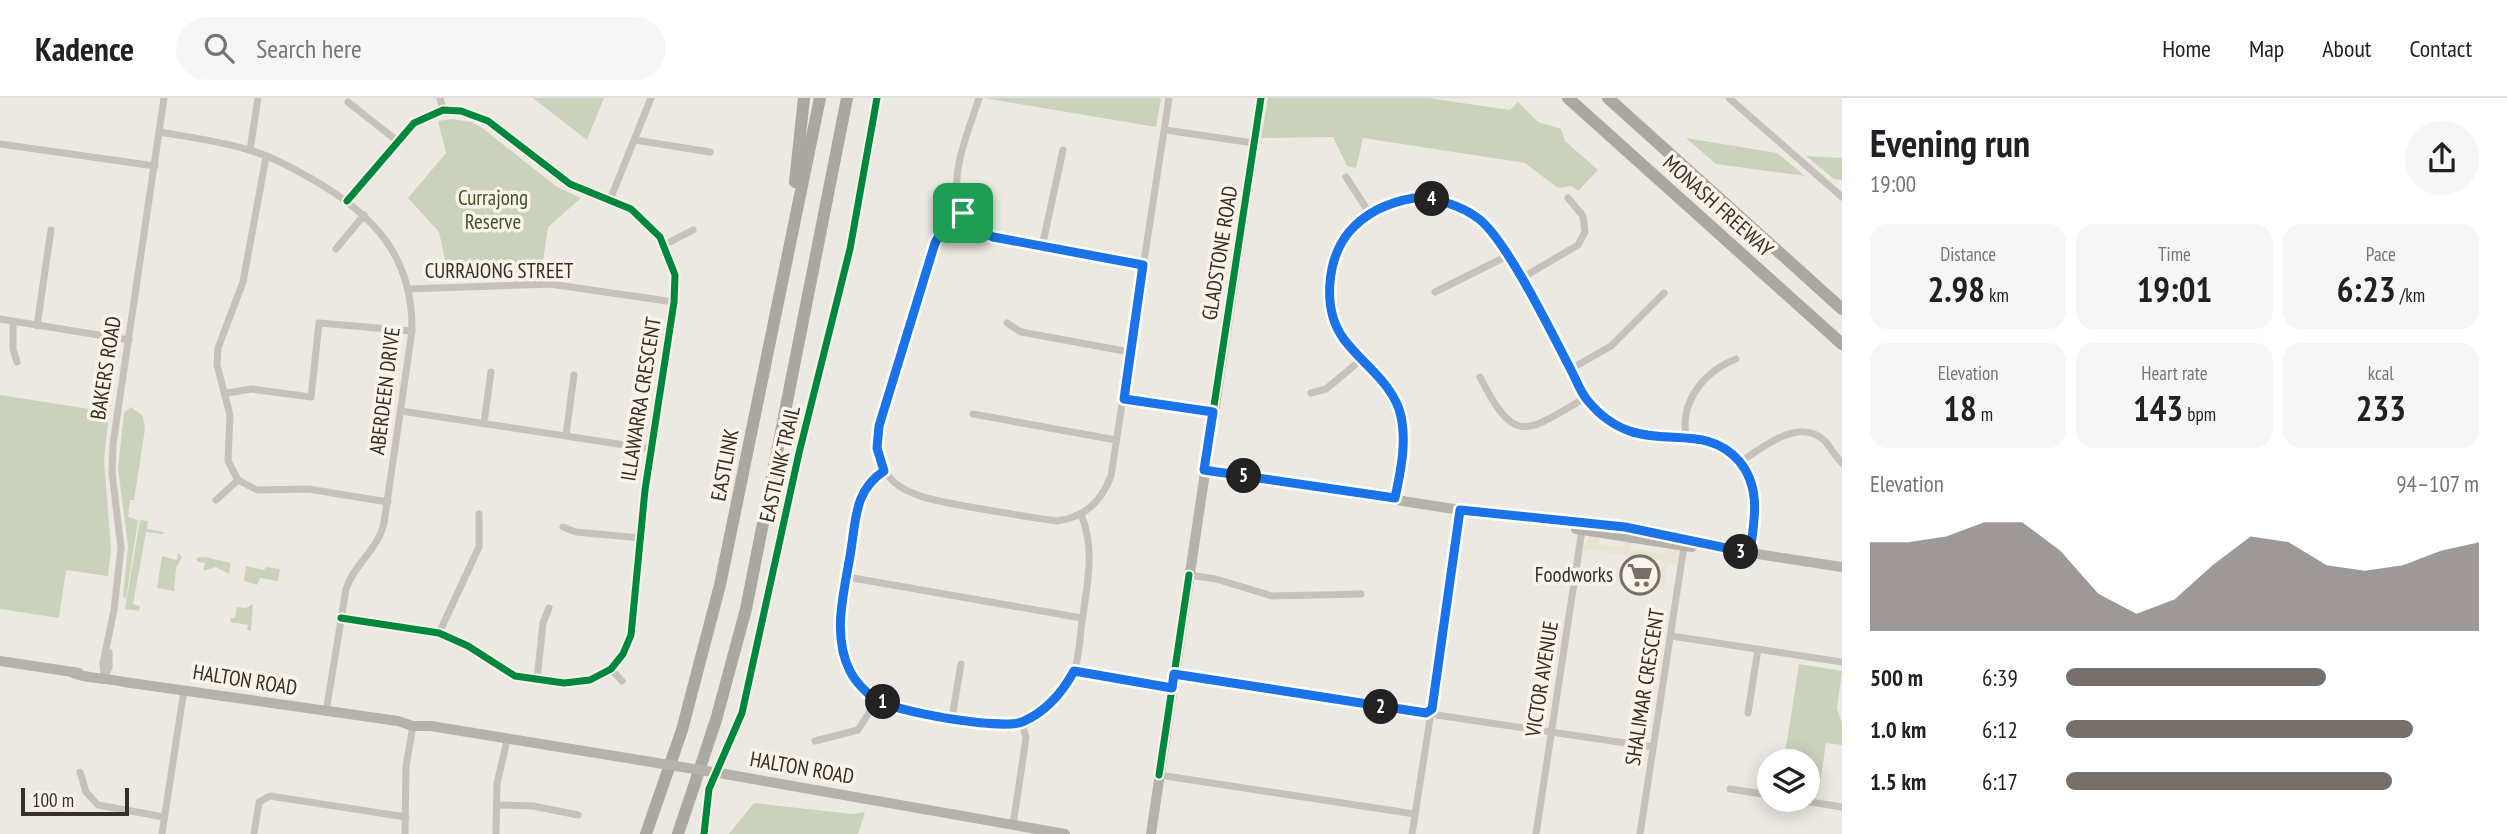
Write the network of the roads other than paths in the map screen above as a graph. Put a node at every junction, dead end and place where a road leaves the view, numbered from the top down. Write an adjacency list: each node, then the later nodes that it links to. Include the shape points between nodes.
1 (164, 98): 18 (street, BAKERS ROAD)
2 (258, 98): 23 (street)
3 (440, 98): 16 (street)
4 (651, 98): 19 (street)
5 (804, 98): 40 (highway)
6 (820, 98): 40 (highway, EASTLINK)
7 (847, 98): 29 (highway)
8 (856, 98): 29 (highway)
9 (979, 98): 34 (street, via 956,169)
10 (1169, 98): 17 (street)
11 (1261, 98): 21 (main road, GLADSTONE ROAD)
12 (1568, 98): 57 (highway, MONASH FREEWAY)
13 (1608, 98): 50 (highway, MONASH FREEWAY)
14 (1729, 98): 30 (street)
15 (348, 102): 20 (street)
16 (443, 110): 20 (street, via 414,123); 32 (street, ILLAWARRA CRESCENT, via 482,117 564,181)
17 (1164, 130): 21 (street); 44 (street)
18 (159, 132): 23 (street, ABERDEEN DRIVE); 27 (street, BAKERS ROAD)
19 (635, 139): 25 (street); 32 (street)
20 (396, 140): 33 (street)
21 (1254, 143): 71 (main road, GLADSTONE ROAD)
22 (0, 144): 27 (street)
23 (250, 150): 26 (street, ABERDEEN DRIVE)
24 (1063, 150): 41 (street)
25 (710, 152)
26 (266, 156): 33 (street, ABERDEEN DRIVE); 66 (street, via 243,282 218,348 218,370)
27 (155, 166): 56 (street, BAKERS ROAD)
28 (1346, 177): 35 (street)
29 (830, 193): 146 (highway, via 746,610)
30 (1842, 197)
31 (1568, 198): 45 (street, via 1583,216 1582,239)
32 (610, 200): 39 (street, ILLAWARRA CRESCENT, via 640,215)
33 (347, 201): 36 (street, ABERDEEN DRIVE)
34 (963, 213): 41 (street, via 976,228 993,237); 81 (street, via 935,243 876,441)
35 (1370, 214): 43 (street, via 1397,201 1430,198 1482,221); 59 (street, via 1349,232 1329,286 1342,336)
36 (363, 215): 42 (street); 46 (street, ABERDEEN DRIVE, via 392,247)
37 (51, 230): 54 (street)
38 (693, 230): 39 (street)
39 (664, 245): 49 (street, ILLAWARRA CRESCENT, via 675,275)
40 (789, 245): 145 (highway, EASTLINK, via 714,611 682,730)
41 (1042, 247): 44 (street)
42 (336, 249)
43 (1507, 256): 45 (street); 47 (street)
44 (1143, 265): 58 (street)
45 (1520, 279): 62 (street)
46 (408, 289): 49 (street, CURRAJONG STREET, via 550,284); 55 (street, ABERDEEN DRIVE)
47 (1435, 292)
48 (1664, 293): 62 (street, via 1611,346)
49 (674, 302): 77 (street, ILLAWARRA CRESCENT)
50 (1842, 309)
51 (0, 319): 52 (street)
52 (13, 322): 54 (street); 61 (street)
53 (1007, 323): 58 (street, via 1021,332)
54 (37, 326): 56 (street)
55 (412, 331): 66 (street, via 319,323 311,397 251,389); 70 (street, ABERDEEN DRIVE)
56 (129, 340): 112 (street, BAKERS ROAD, via 113,444 121,548)
57 (1842, 344)
58 (1130, 352): 69 (street)
59 (1362, 359): 67 (street, via 1326,389); 83 (street, via 1386,385 1401,417 1404,441)
60 (1736, 359): 75 (street, via 1721,367 1689,399 1684,412)
61 (17, 362)
62 (1571, 369): 68 (street)
63 (491, 372): 73 (street)
64 (574, 375): 74 (street)
65 (1480, 377): 68 (street, via 1497,411 1518,426 1540,424)
66 (227, 393): 82 (street, via 227,454)
67 (1311, 393)
68 (1585, 398): 75 (street, via 1602,416 1629,432 1656,439)
69 (1124, 399): 71 (street); 76 (street)
70 (401, 411): 73 (street); 85 (street, ABERDEEN DRIVE)
71 (1213, 412): 80 (main road, GLADSTONE ROAD)
72 (973, 414): 76 (street)
73 (484, 423): 74 (street)
74 (566, 435): 77 (street)
75 (1685, 437): 78 (street, via 1708,441)
76 (1116, 440): 88 (street, via 1106,490)
77 (651, 449): 93 (street, ILLAWARRA CRESCENT)
78 (1740, 462): 79 (street, via 1784,434 1799,431 1825,441); 96 (street, via 1755,494)
79 (1842, 463)
80 (1204, 470): 83 (main road); 98 (main road, GLADSTONE ROAD)
81 (884, 471): 88 (street, via 919,498 1057,521); 99 (street, via 872,479 859,500)
82 (238, 480): 84 (street); 85 (street, via 257,490 308,489)
83 (1395, 498): 86 (main road)
84 (216, 500)
85 (388, 502): 102 (street, ABERDEEN DRIVE, via 380,538 348,581)
86 (1460, 510): 89 (main road); 121 (street)
87 (479, 514): 104 (street, via 479,547)
88 (1081, 514): 103 (street, via 1092,552)
89 (1520, 517): 91 (main road); 92 (main road, via 1625,527)
90 (563, 527): 93 (street)
91 (1582, 530): 92 (main road); 125 (street, VICTOR AVENUE)
92 (1652, 537): 94 (main road); 95 (main road)
93 (641, 538): 110 (street, ILLAWARRA CRESCENT, via 631,635)
94 (1684, 546): 95 (main road); 105 (street, SHALIMAR CRESCENT)
95 (1722, 549): 96 (main road)
96 (1750, 553): 97 (main road)
97 (1842, 567)
98 (1189, 575): 100 (street, via 1272,596); 113 (main road, GLADSTONE ROAD)
99 (847, 576): 103 (street); 118 (street, via 839,627 842,649 850,672)
100 (1361, 594)
101 (549, 608): 114 (street, via 543,622)
102 (341, 618): 104 (street); 119 (street, ABERDEEN DRIVE)
103 (1082, 618): 111 (street)
104 (439, 634): 114 (street, via 468,646 509,674)
105 (1671, 636): 106 (street); 128 (street, SHALIMAR CRESCENT)
106 (1758, 649): 108 (street); 120 (street)
107 (0, 661): 112 (main road, HALTON ROAD, via 86,677)
108 (1842, 662)
109 (961, 664): 122 (street)
110 (611, 669): 114 (street, via 579,683); 115 (street)
111 (1074, 671): 116 (street); 123 (street, via 1045,709)
112 (105, 673): 117 (main road, HALTON ROAD)
113 (1174, 674): 116 (main road, GLADSTONE ROAD); 121 (street)
114 (537, 680)
115 (622, 681)
116 (1172, 688): 130 (main road, GLADSTONE ROAD)
117 (184, 690): 119 (main road, HALTON ROAD); 138 (street)
118 (877, 700): 122 (street); 127 (street, via 858,730)
119 (326, 712): 124 (main road, HALTON ROAD)
120 (1748, 713)
121 (1431, 714): 125 (street); 136 (street)
122 (952, 718): 123 (street, via 1000,726)
123 (1022, 722): 140 (street, via 1026,738)
124 (412, 729): 126 (main road, HALTON ROAD); 139 (street)
125 (1551, 732): 128 (street); 150 (street, VICTOR AVENUE)
126 (507, 740): 134 (street); 140 (main road, HALTON ROAD, bridge)
127 (816, 741)
128 (1653, 747): 151 (street, SHALIMAR CRESCENT)
129 (80, 772): 138 (street, via 86,792 98,805)
130 (1159, 775): 136 (street); 148 (main road, GLADSTONE ROAD)
131 (1730, 789): 132 (street)
132 (1757, 793)
133 (1820, 804): 135 (street)
134 (496, 805): 137 (street); 144 (street)
135 (1842, 807)
136 (1415, 814): 149 (street)
137 (578, 815)
138 (164, 817): 141 (street)
139 (405, 817): 142 (street, via 270,796 259,802); 143 (street)
140 (1013, 825): 147 (main road, HALTON ROAD)
141 (162, 834)
142 (254, 834)
143 (405, 834)
144 (496, 834)
145 (646, 834)
146 (678, 834)
147 (1065, 834)
148 (1151, 834)
149 (1412, 834)
150 (1536, 834)
151 (1640, 834)

